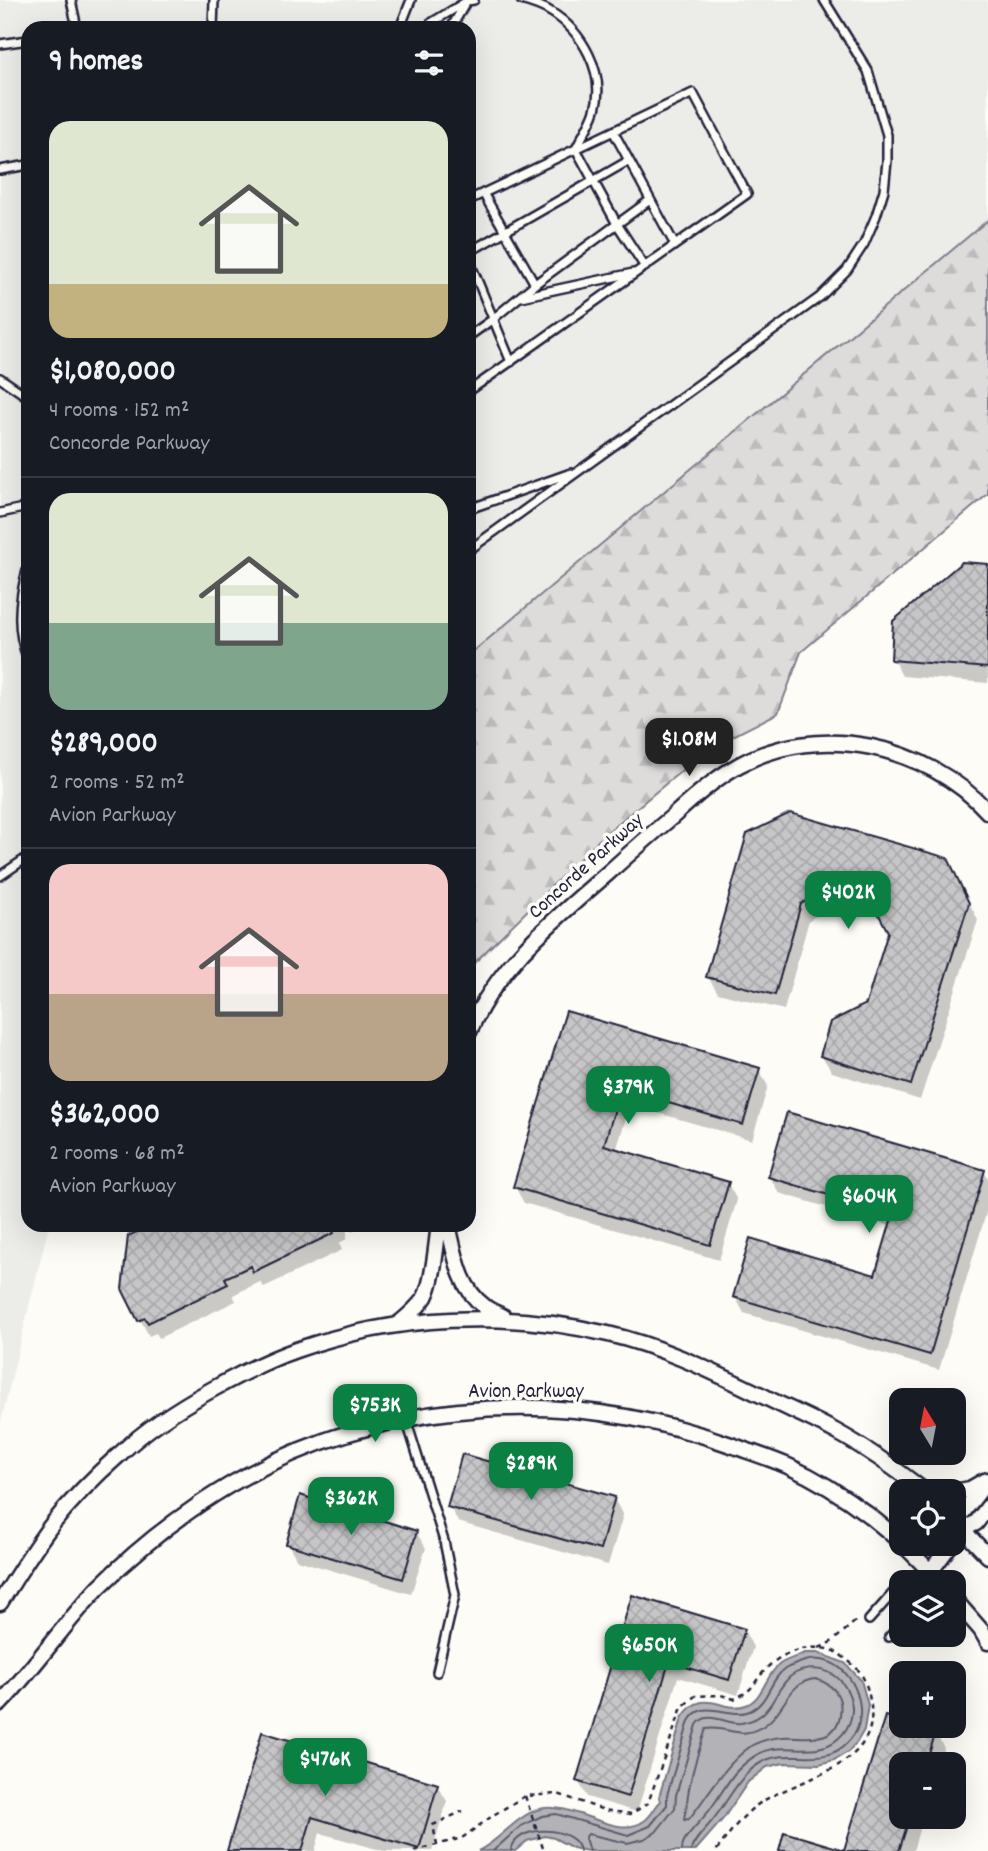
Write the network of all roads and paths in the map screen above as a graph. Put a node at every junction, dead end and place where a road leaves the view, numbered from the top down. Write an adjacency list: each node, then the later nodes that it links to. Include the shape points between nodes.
1 (71, 0): 8 (lane)
2 (214, 0): 9 (lane)
3 (411, 0): 10 (lane)
4 (467, 0): 5 (lane); 11 (lane); 12 (lane)
5 (474, 0)
6 (521, 0): 16 (lane, via 568,25 590,56 598,92 595,110)
7 (824, 0): 39 (lane, via 868,71 887,135 884,190 864,244 847,270 820,297)
8 (76, 21)
9 (213, 21)
10 (403, 21)
11 (434, 21)
12 (455, 21)
13 (21, 41): 14 (lane)
14 (0, 44)
15 (613, 131): 16 (lane); 17 (lane); 26 (lane, via 693,93 747,194)
16 (576, 149): 20 (lane); 21 (lane)
17 (628, 161): 20 (lane); 23 (lane)
18 (21, 166): 19 (lane)
19 (0, 170)
20 (592, 181): 24 (lane); 25 (lane)
21 (483, 193): 22 (lane); 25 (lane)
22 (476, 196)
23 (650, 200): 24 (lane); 26 (lane)
24 (617, 224): 28 (lane); 31 (lane)
25 (504, 232): 27 (lane); 31 (lane)
26 (675, 245): 28 (lane)
27 (476, 247)
28 (645, 267): 29 (lane)
29 (637, 272): 32 (lane); 35 (lane)
30 (476, 277): 33 (lane)
31 (535, 284): 32 (lane)
32 (519, 297): 33 (lane)
33 (493, 319): 34 (lane); 35 (lane)
34 (476, 331)
35 (510, 362): 37 (lane)
36 (0, 378): 38 (lane)
37 (476, 386)
38 (21, 390)
39 (581, 469): 40 (lane); 43 (lane)
40 (476, 506)
41 (21, 508): 42 (lane)
42 (0, 513)
43 (476, 545)
44 (21, 598): 45 (lane)
45 (21, 634)
46 (988, 812): 49 (street, Concorde Parkway, via 930,766 884,749 805,744 742,764 701,791 554,920 517,956)
47 (21, 862): 48 (lane)
48 (0, 876)
49 (476, 1018)
50 (438, 1232): 53 (street, via 425,1296)
51 (450, 1232): 52 (street, via 470,1293 484,1307)
52 (508, 1319): 53 (street); 55 (street, via 576,1326 654,1347 835,1431)
53 (397, 1325): 65 (street, via 294,1350 187,1403 149,1429 51,1525)
54 (406, 1419): 63 (street, Avion Parkway, via 460,1410 537,1407 666,1424 787,1465 815,1480 875,1519); 70 (lane, via 444,1541 455,1595); 71 (street, Avion Parkway, via 321,1443 260,1469 202,1502 99,1587)
55 (908, 1479)
56 (988, 1479): 57 (street); 59 (street)
57 (966, 1490)
58 (988, 1507): 60 (street)
59 (966, 1508)
60 (966, 1528)
61 (966, 1541): 62 (street)
62 (988, 1556)
63 (924, 1570)
64 (889, 1595): 67 (lane)
65 (0, 1603)
66 (966, 1613): 68 (street)
67 (865, 1618): 69 (path)
68 (988, 1642)
69 (819, 1648): 72 (path, via 781,1656 765,1669 751,1691 734,1699 695,1696 682,1707 648,1803 631,1814 558,1794); 77 (path, via 836,1652 858,1668 867,1687 871,1723 861,1746 819,1777 747,1812)
70 (437, 1672)
71 (0, 1704)
72 (525, 1796): 74 (path, via 462,1839); 76 (path)
73 (463, 1811): 74 (path, via 433,1825)
74 (437, 1845): 75 (path)
75 (414, 1851)
76 (544, 1851)
77 (716, 1851)

